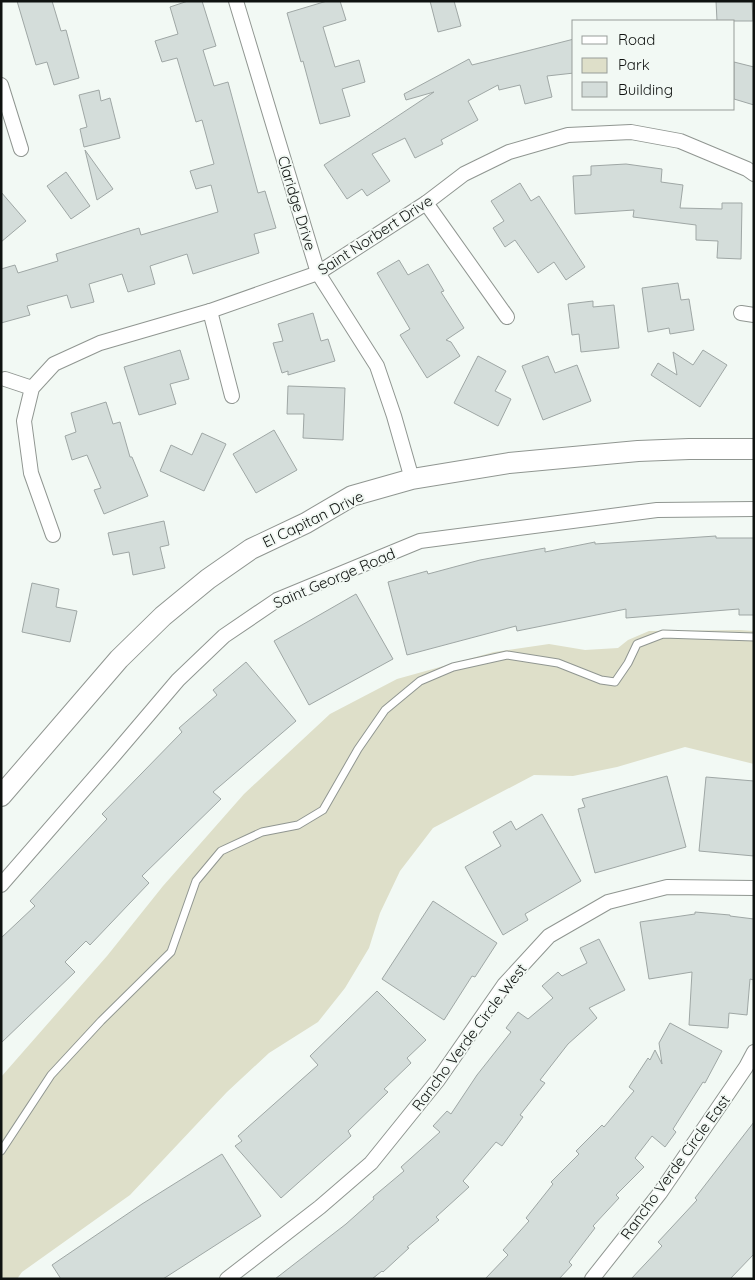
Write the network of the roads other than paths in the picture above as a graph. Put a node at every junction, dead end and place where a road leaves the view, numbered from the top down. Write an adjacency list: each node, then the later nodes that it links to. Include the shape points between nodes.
1 (236, 1): 6 (street, Claridge Drive)
2 (1, 85): 3 (street)
3 (21, 149)
4 (754, 174): 5 (street, Saint Norbert Drive, via 680,141 631,132 568,135 509,152 464,174)
5 (426, 204): 6 (street, Saint Norbert Drive); 8 (street)
6 (318, 273): 7 (street, Saint Norbert Drive); 13 (street, Claridge Drive, via 377,366)
7 (210, 311): 10 (street, Saint Norbert Drive, via 100,343 54,364); 11 (street)
8 (507, 317)
9 (5, 379): 10 (street)
10 (32, 388): 15 (street, Saint Norbert Drive, via 24,421 31,473)
11 (232, 396)
12 (754, 449): 13 (street, El Capitan Drive, via 689,448 576,455)
13 (412, 479): 17 (street, El Capitan Drive, via 352,496 306,523 251,549 208,579 163,616 119,659)
14 (754, 510): 18 (street, Saint George Road, via 657,510 420,541 277,600 224,636 178,680)
15 (54, 535)
16 (754, 637): 21 (lane, via 663,634 637,644 615,682 601,680 558,663 506,655 453,667 420,681 385,710 323,810 298,825 262,832 221,851 196,881 171,952 51,1075)
17 (1, 796)
18 (1, 884)
19 (754, 888): 22 (street, Rancho Verde Circle West, via 666,887 608,902 549,936 504,985 438,1080 370,1163 320,1207)
20 (754, 1052): 23 (street, Rancho Verde Circle East, via 660,1193)
21 (1, 1151)
22 (227, 1279)
23 (592, 1279)

